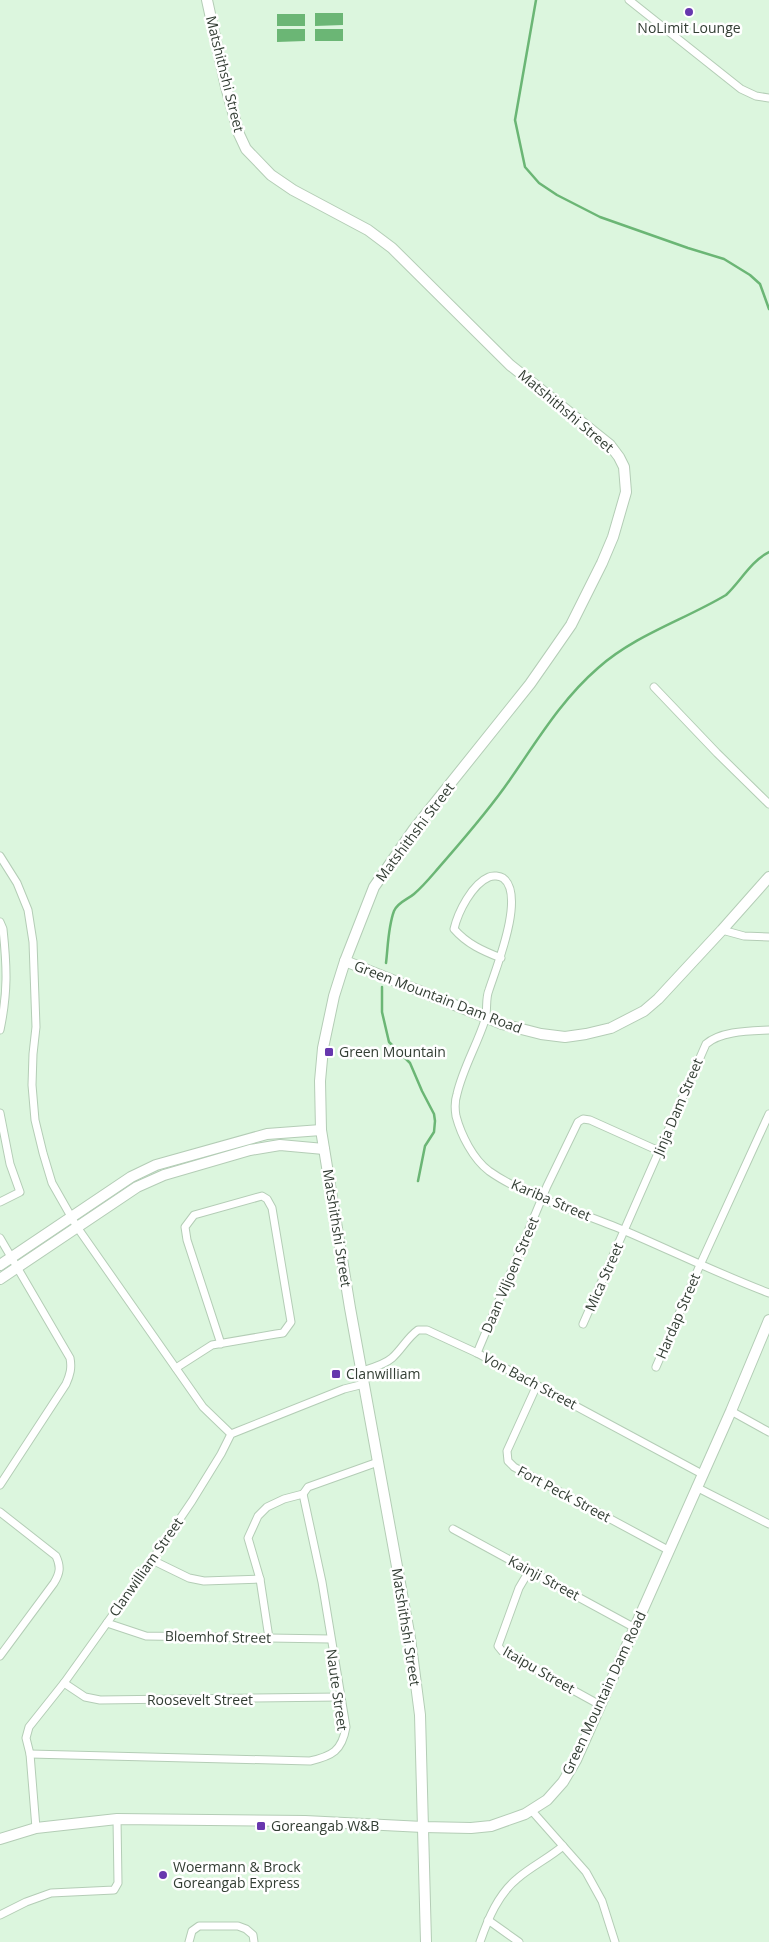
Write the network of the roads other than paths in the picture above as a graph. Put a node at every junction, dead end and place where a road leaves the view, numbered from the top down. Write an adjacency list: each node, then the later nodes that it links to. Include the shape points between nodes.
1 (207, 0): 12 (street, Matshithshi Street, via 226,87 246,149 271,175 292,190 368,230 392,248 510,365 610,445 624,468 626,492 613,537 571,624 530,684 382,874 361,916)
2 (628, 0): 3 (street, via 741,89)
3 (769, 98)
4 (654, 686): 5 (street)
5 (769, 804)
6 (0, 856): 23 (street, via 28,910 34,952 36,1027 32,1085 35,1120 52,1183)
7 (769, 877): 9 (street, Green Mountain Dam Road)
8 (0, 922): 14 (street, via 7,973)
9 (722, 930): 10 (street, via 744,936); 13 (street, Green Mountain Dam Road, via 644,1011 611,1028 565,1036 524,1031)
10 (769, 937)
11 (501, 958): 11 (street, Kariba Street, via 512,908 510,889 500,876 490,876 465,902 454,929 472,944); 13 (street, Kariba Street, via 488,992)
12 (345, 961): 13 (street, Green Mountain Dam Road); 18 (street, Matshithshi Street, via 323,1048)
13 (486, 1018): 21 (street, Kariba Street, via 456,1096 460,1129 488,1170)
14 (0, 1030)
15 (769, 1030): 20 (street, Jinja Dam Street, via 714,1037 706,1044)
16 (0, 1113): 22 (street, via 10,1164 20,1192)
17 (769, 1114): 29 (street)
18 (321, 1130): 19 (street, Matshithshi Street); 23 (street, via 267,1134 156,1165 131,1177)
19 (324, 1150): 24 (street, via 280,1146 250,1150 164,1176 137,1187); 39 (street, Matshithshi Street)
20 (659, 1151): 21 (street, Daan Viljoen Street, via 583,1119 573,1131); 25 (street, Jinja Dam Street)
21 (543, 1198): 25 (street, Kariba Street); 36 (street, Daan Viljoen Street)
22 (0, 1202)
23 (71, 1217): 24 (street); 27 (street)
24 (77, 1227): 30 (street); 38 (street)
25 (624, 1231): 29 (street, Kariba Street); 34 (street, Mica Street)
26 (0, 1238): 27 (street)
27 (11, 1258): 28 (street); 30 (street)
28 (0, 1265)
29 (700, 1265): 32 (street, Kariba Street); 37 (street, Hardap Street)
30 (17, 1268): 31 (street); 47 (street, via 70,1358 71,1366 66,1384)
31 (0, 1279)
32 (769, 1293)
33 (769, 1320): 42 (street, Green Mountain Dam Road)
34 (583, 1324)
35 (221, 1344): 35 (street, via 283,1333 291,1322 272,1208 262,1196 194,1216 185,1227); 38 (street, via 212,1345)
36 (477, 1353): 39 (street, Von Bach Street, via 427,1330 418,1330 393,1358); 41 (street, Von Bach Street)
37 (656, 1367)
38 (176, 1368): 44 (street, via 203,1407)
39 (362, 1372): 40 (street, Matshithshi Street)
40 (364, 1384): 44 (street); 45 (street, Matshithshi Street)
41 (537, 1385): 46 (street, Von Bach Street); 53 (street, Fort Peck Street, via 507,1450 508,1461)
42 (731, 1411): 43 (street); 46 (street, Green Mountain Dam Road)
43 (769, 1432)
44 (231, 1434): 54 (street, Clanwilliam Street)
45 (378, 1462): 49 (street, via 308,1487); 68 (street, Matshithshi Street, via 410,1638 420,1714)
46 (702, 1474): 48 (street, Green Mountain Dam Road)
47 (0, 1485)
48 (696, 1487): 51 (street); 53 (street, Green Mountain Dam Road)
49 (303, 1494): 56 (street, via 266,1507 252,1526 248,1538); 60 (street, Naute Street, via 322,1582)
50 (0, 1512): 61 (street, via 56,1556 60,1565 54,1583)
51 (769, 1524)
52 (453, 1529): 55 (street, Kainji Street)
53 (668, 1550): 58 (street, Green Mountain Dam Road)
54 (152, 1560): 56 (street, via 189,1578 204,1581); 57 (street, Clanwilliam Street)
55 (529, 1570): 58 (street, Kainji Street); 64 (street, Itaipu Street, via 498,1646)
56 (260, 1579): 59 (street)
57 (107, 1623): 59 (street, Bloemhof Street, via 146,1636); 62 (street, Clanwilliam Street)
58 (636, 1628): 64 (street, Green Mountain Dam Road)
59 (269, 1638): 60 (street, Bloemhof Street)
60 (330, 1639): 63 (street, Naute Street)
61 (0, 1656)
62 (64, 1683): 63 (street, Roosevelt Street, via 85,1697 100,1700); 65 (street, Clanwilliam Street, via 29,1726 26,1738)
63 (340, 1698): 65 (street, Naute Street, via 346,1727 344,1741 334,1753 310,1761)
64 (600, 1705): 66 (street, Green Mountain Dam Road, via 576,1760 562,1782)
65 (30, 1754): 69 (street, Clanwilliam Street)
66 (532, 1810): 68 (street, Green Mountain Dam Road, via 491,1826); 71 (street)
67 (117, 1819): 68 (street, Green Mountain Dam Road, via 306,1821); 69 (street, Green Mountain Dam Road); 72 (street, via 118,1883 114,1890 51,1893)
68 (423, 1827): 76 (street, Matshithshi Street)
69 (36, 1828): 70 (street, Green Mountain Dam Road)
70 (0, 1839)
71 (563, 1846): 73 (street, via 518,1878 500,1898); 79 (street, via 586,1872 602,1901)
72 (0, 1915)
73 (488, 1920): 77 (street); 78 (street)
74 (189, 1942): 75 (street, via 192,1931 199,1926 232,1926 246,1929)
75 (254, 1942)
76 (426, 1942)
77 (480, 1942)
78 (519, 1942)
79 (615, 1942)

